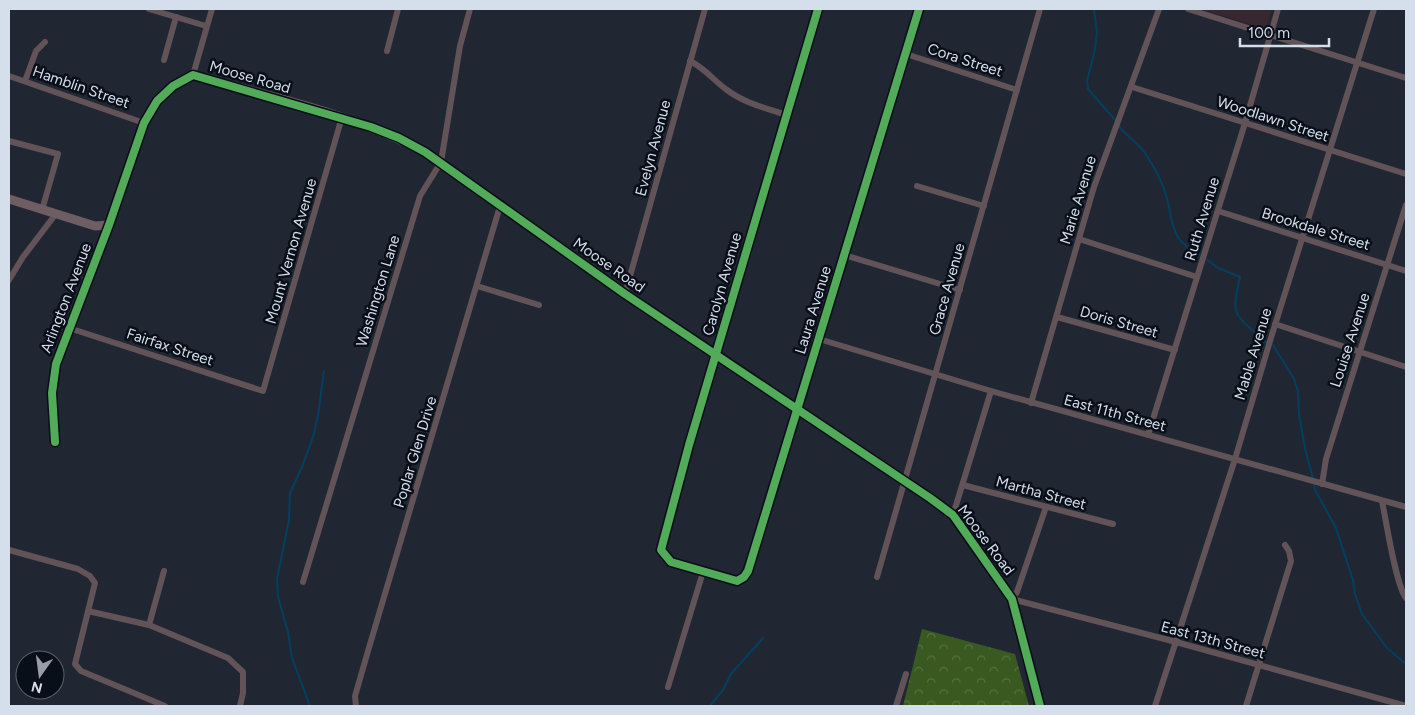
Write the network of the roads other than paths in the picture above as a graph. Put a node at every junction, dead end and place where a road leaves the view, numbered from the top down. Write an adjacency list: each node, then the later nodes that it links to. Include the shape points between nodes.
1 (149, 9): 13 (street)
2 (212, 9): 14 (street)
3 (398, 9): 17 (street)
4 (470, 9): 34 (street, Washington Lane, via 460,46)
5 (705, 9): 20 (street, Evelyn Avenue)
6 (818, 9): 28 (street, Carolyn Avenue)
7 (919, 9): 18 (street, Laura Avenue)
8 (1040, 9): 27 (street, Grace Avenue)
9 (1159, 9): 26 (street, Marie Avenue)
10 (1188, 9): 15 (street)
11 (1278, 9): 15 (street, Ruth Avenue)
12 (1374, 9): 21 (street, Mable Avenue)
13 (176, 17): 14 (street); 19 (street)
14 (206, 26): 22 (street)
15 (1271, 35): 21 (street); 31 (street, Ruth Avenue)
16 (45, 42): 25 (street, via 36,51)
17 (387, 51)
18 (906, 54): 27 (street, Cora Street); 47 (street, Laura Avenue)
19 (164, 60)
20 (690, 61): 28 (street, via 703,68 728,91); 54 (street, Evelyn Avenue)
21 (1357, 62): 24 (street); 33 (street, Mable Avenue)
22 (193, 75): 29 (street, Moose Road); 30 (street, Moose Road, via 173,86 157,101)
23 (9, 76): 25 (street, Hamblin Street)
24 (1406, 78)
25 (25, 81): 30 (street, Hamblin Street)
26 (1132, 87): 31 (street, Woodlawn Street); 45 (street, Marie Avenue, via 1094,188)
27 (1017, 90): 40 (street, Grace Avenue)
28 (786, 115): 62 (street, Carolyn Avenue)
29 (342, 117): 34 (street, Moose Road, via 399,138); 65 (street, Mount Vernon Avenue)
30 (144, 123): 44 (street, Moose Road)
31 (1245, 123): 33 (street, Woodlawn Street); 42 (street, Ruth Avenue)
32 (9, 141): 41 (street, via 58,154)
33 (1330, 150): 35 (street, Woodlawn Street); 46 (street, Mable Avenue)
34 (440, 162): 39 (street, Moose Road); 85 (street, Washington Lane, via 420,196)
35 (1406, 174)
36 (917, 186): 40 (street)
37 (9, 200): 41 (street)
38 (1406, 205): 48 (street, Louise Avenue)
39 (500, 206): 52 (street, Poplar Glen Drive); 54 (street, Moose Road)
40 (984, 206): 53 (street, Grace Avenue)
41 (42, 210): 43 (street)
42 (1218, 211): 46 (street, Brookdale Street); 50 (street, Ruth Avenue)
43 (55, 214): 44 (street, via 95,226); 51 (street)
44 (109, 225): 58 (street, Arlington Avenue)
45 (1079, 239): 50 (street); 56 (street, Marie Avenue)
46 (1302, 239): 48 (street, Brookdale Street); 57 (street, Mable Avenue)
47 (844, 255): 53 (street); 59 (street, Laura Avenue)
48 (1388, 265): 49 (street, Brookdale Street); 61 (street, Louise Avenue)
49 (1406, 271)
50 (1197, 277): 60 (street, Ruth Avenue)
51 (9, 280)
52 (477, 286): 55 (street); 96 (street, Poplar Glen Drive, via 355,696)
53 (960, 290): 64 (street, Grace Avenue)
54 (626, 294): 62 (street, Moose Road)
55 (539, 305)
56 (1057, 317): 60 (street, Doris Street); 67 (street, Marie Avenue)
57 (1275, 324): 61 (street); 71 (street, Mable Avenue)
58 (69, 328): 65 (street, Fairfax Street); 70 (street, Arlington Avenue, via 56,364 52,393)
59 (819, 339): 64 (street, East 11th Street); 68 (street, Laura Avenue)
60 (1175, 350): 69 (street, Ruth Avenue)
61 (1359, 352): 63 (street); 73 (street, Louise Avenue)
62 (716, 355): 68 (street, Moose Road); 83 (street, Carolyn Avenue, via 661,550 671,562)
63 (1406, 367)
64 (935, 374): 66 (street, East 11th Street); 72 (street, Grace Avenue)
65 (263, 391)
66 (991, 391): 67 (street, East 11th Street); 74 (street)
67 (1031, 403): 69 (street, East 11th Street)
68 (796, 410): 72 (street, Moose Road); 83 (street, Laura Avenue, via 748,571 737,581)
69 (1148, 436): 71 (street, East 11th Street)
70 (55, 442)
71 (1235, 459): 73 (street, East 11th Street); 90 (street, Mable Avenue)
72 (904, 481): 78 (street, Moose Road); 84 (street, Grace Avenue)
73 (1320, 483): 75 (street, East 11th Street)
74 (963, 485): 76 (street, Martha Street); 78 (street)
75 (1382, 500): 77 (street, East 11th Street); 86 (street, via 1397,572)
76 (1046, 507): 79 (street, Martha Street); 87 (street)
77 (1406, 507)
78 (953, 515): 87 (street, Moose Road)
79 (1113, 524)
80 (1285, 545): 91 (street, via 1290,551 1291,561)
81 (9, 552): 88 (street, via 78,569 90,576 95,583)
82 (164, 571): 89 (street)
83 (703, 572): 93 (street)
84 (877, 577)
85 (303, 582)
86 (1406, 598)
87 (1012, 600): 90 (street, East 13th Street); 98 (street, Moose Road)
88 (88, 611): 89 (street); 94 (street, via 75,664 81,671)
89 (149, 625): 95 (street, via 228,658 242,670 244,682)
90 (1176, 642): 91 (street, East 13th Street); 99 (street, Mable Avenue)
91 (1259, 666): 100 (street); 101 (street, East 13th Street)
92 (906, 674): 97 (street)
93 (668, 687)
94 (165, 706)
95 (240, 706)
96 (356, 706)
97 (896, 706)
98 (1040, 706)
99 (1155, 706)
100 (1246, 706)
101 (1406, 706)

